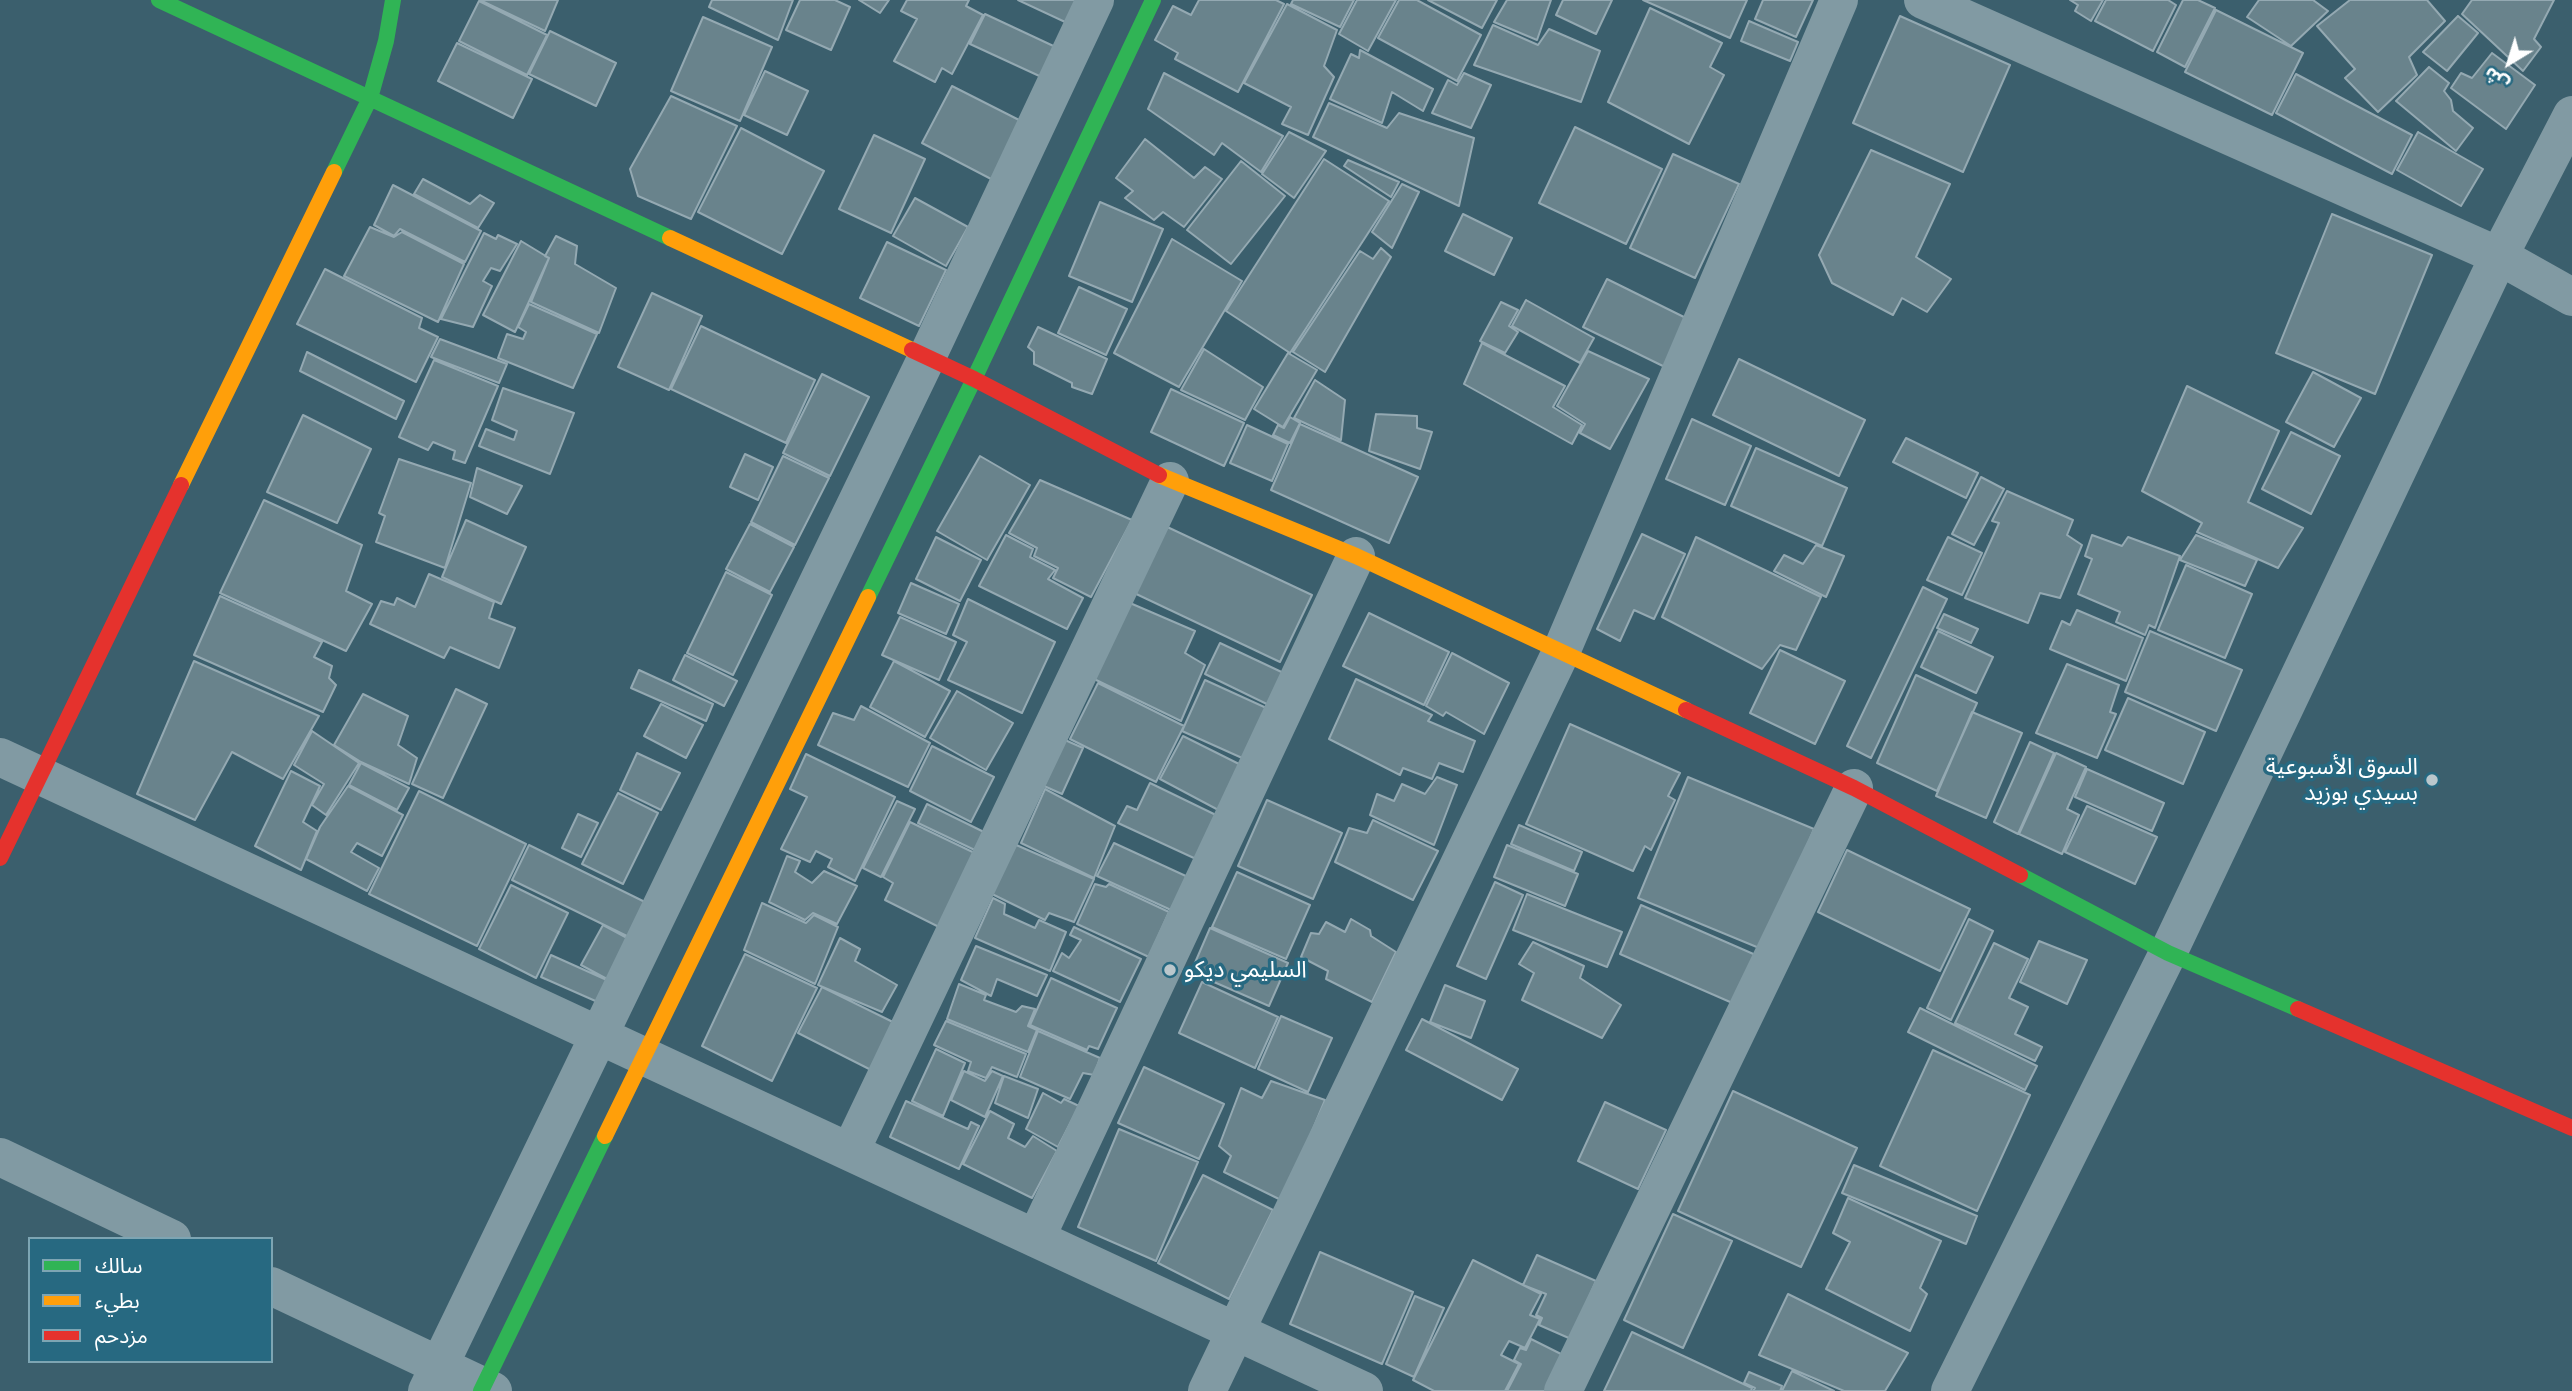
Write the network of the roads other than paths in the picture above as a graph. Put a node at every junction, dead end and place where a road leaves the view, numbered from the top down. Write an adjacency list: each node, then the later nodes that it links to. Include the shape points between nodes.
1 (159, 0): 7 (street)
2 (393, 0): 7 (street)
3 (1095, 0): 11 (street)
4 (1153, 0): 12 (street)
5 (1839, 0): 15 (street)
6 (1923, 0): 9 (street)
7 (370, 98): 11 (street); 17 (street)
8 (2572, 115): 9 (street)
9 (2499, 256): 10 (street); 20 (street)
10 (2572, 297)
11 (927, 357): 12 (street); 21 (street)
12 (974, 379): 13 (street); 22 (street)
13 (1170, 481): 14 (street); 24 (street)
14 (1356, 556): 15 (street); 27 (street)
15 (1561, 652): 18 (street); 29 (street)
16 (0, 757): 17 (street)
17 (39, 775): 19 (street); 21 (street)
18 (1854, 788): 20 (street); 34 (street)
19 (0, 858)
20 (2168, 953): 23 (street); 35 (street)
21 (600, 1036): 22 (street); 30 (street)
22 (645, 1057): 24 (street); 31 (street)
23 (2572, 1129)
24 (849, 1152): 27 (street)
25 (0, 1157): 26 (street)
26 (168, 1237)
27 (1036, 1238): 29 (street)
28 (273, 1287): 30 (street)
29 (1235, 1331): 32 (street); 33 (street)
30 (433, 1378): 31 (street)
31 (486, 1390)
32 (1207, 1391)
33 (1364, 1391)
34 (1563, 1391)
35 (1950, 1391)

